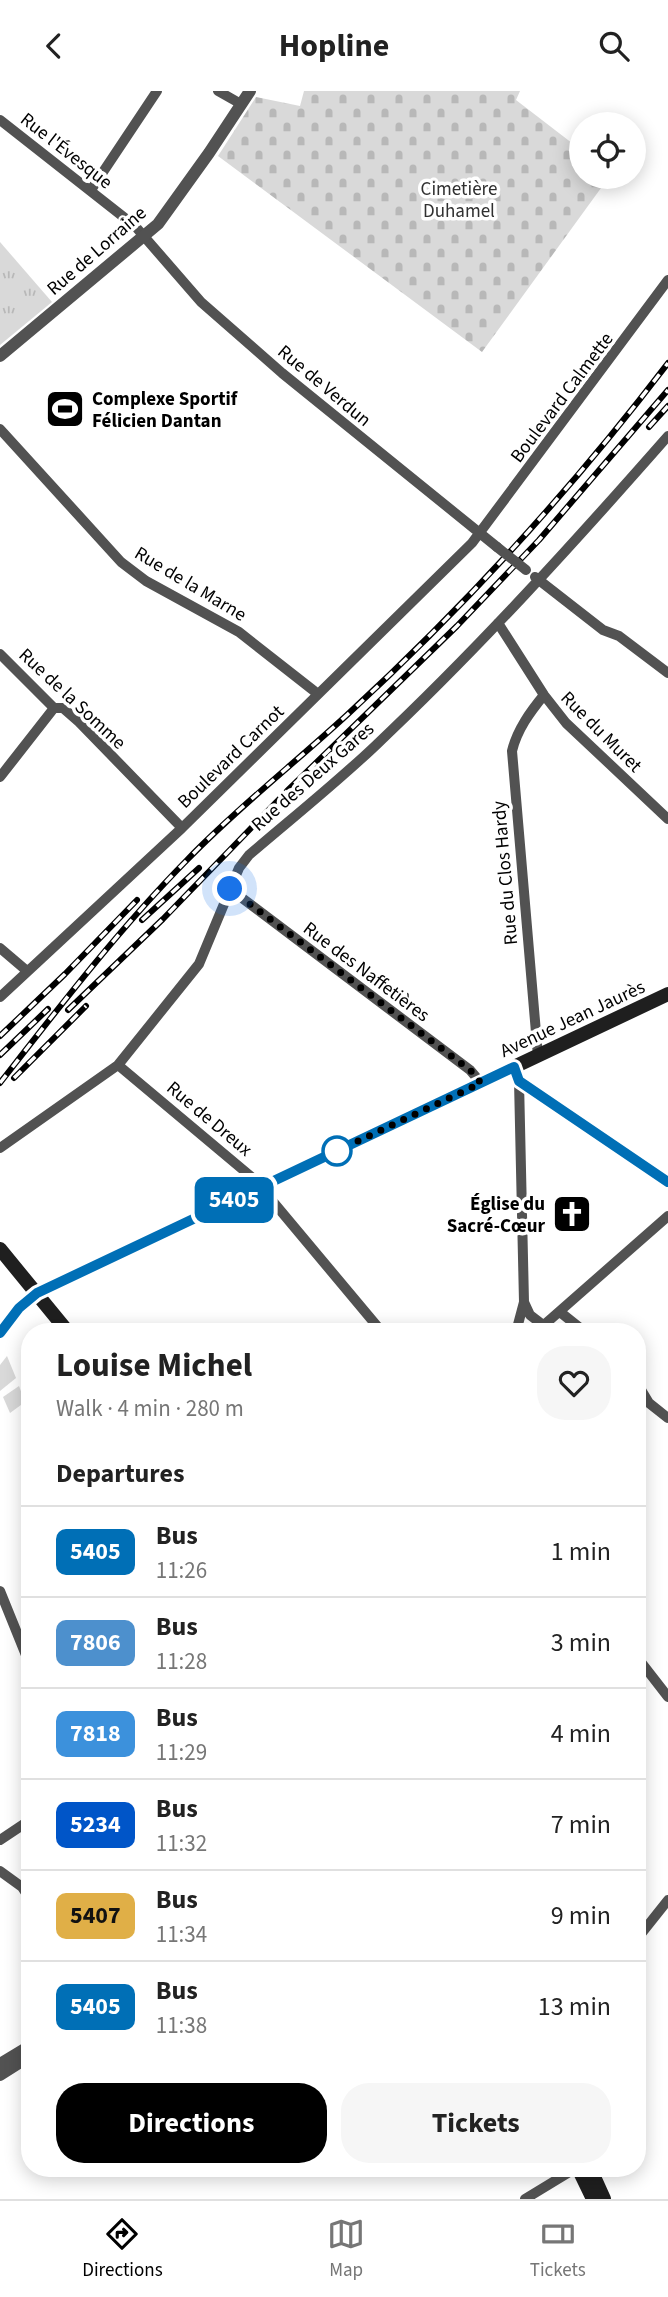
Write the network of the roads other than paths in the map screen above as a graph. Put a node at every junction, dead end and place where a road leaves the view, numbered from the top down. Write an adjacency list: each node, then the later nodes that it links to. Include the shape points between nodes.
1 (157, 91): 6 (street)
2 (218, 91): 4 (street)
3 (250, 91): 4 (street, Rue de Lorraine)
4 (241, 104): 7 (street, Rue de Lorraine, via 158,224)
5 (0, 120): 6 (street, Rue l'Évesque)
6 (91, 190): 7 (street, Rue l'Évesque)
7 (143, 236): 9 (street, Rue de Lorraine); 12 (street, Rue de Verdun, via 201,302)
8 (668, 280): 12 (street, Boulevard Calmette)
9 (0, 356)
10 (0, 429): 17 (street, Rue de la Marne, via 121,562 146,581 239,632)
11 (668, 436): 13 (street, Rue des Deux Gares)
12 (480, 533): 13 (street, Rue de Verdun, bridge); 17 (street, Boulevard Carnot)
13 (538, 579): 14 (street, Rue des Deux Gares); 16 (street, Rue de Verdun)
14 (498, 623): 18 (street, Rue du Muret); 23 (street, Rue des Deux Gares, via 373,747 249,855)
15 (0, 654): 19 (street, Rue de la Somme)
16 (668, 673)
17 (318, 694): 22 (street, Boulevard Carnot)
18 (544, 695): 21 (street, Rue du Muret, via 566,723); 28 (street, Rue du Clos Hardy, via 531,710 512,751)
19 (54, 708): 20 (street); 22 (street, Rue de la Somme, via 71,714)
20 (0, 777)
21 (668, 820)
22 (182, 828): 25 (street, Boulevard Carnot)
23 (230, 889): 29 (street, Rue des Deux Gares, via 199,964); 31 (street, Rue des Naffetières, via 470,1070)
24 (0, 949): 25 (street)
25 (27, 971): 27 (street, Boulevard Carnot)
26 (668, 994): 28 (main road, Avenue Jean Jaurès)
27 (0, 997)
28 (538, 1056): 30 (main road, Avenue Jean Jaurès)
29 (118, 1065): 32 (street, Rue des Deux Gares); 34 (street, Rue de Dreux)
30 (517, 1074): 31 (main road, Avenue Jean Jaurès); 33 (street); 38 (street)
31 (481, 1083): 34 (main road, Avenue Jean Jaurès)
32 (0, 1147)
33 (668, 1182)
34 (262, 1187): 37 (main road, Avenue Jean Jaurès); 41 (street, Rue de Dreux)
35 (668, 1216): 39 (street)
36 (0, 1249): 37 (main road)
37 (37, 1293): 40 (main road); 46 (street)
38 (524, 1302): 42 (street); 43 (street)
39 (559, 1312): 44 (street); 45 (street)
40 (61, 1323)
41 (375, 1323)
42 (518, 1323)
43 (536, 1323)
44 (546, 1323)
45 (573, 1323)
46 (0, 1333)
47 (646, 1398): 48 (street)
48 (668, 1418)
49 (0, 1591): 50 (street)
50 (21, 1643)
51 (646, 1669): 52 (street)
52 (668, 1697)
53 (21, 1826): 54 (street)
54 (0, 1840)
55 (0, 1871): 56 (street)
56 (21, 1886)
57 (668, 1900): 58 (street)
58 (646, 1928)
59 (21, 2051): 61 (street)
60 (21, 2061): 62 (street)
61 (0, 2064)
62 (0, 2074)
63 (562, 2177): 66 (street)
64 (582, 2177): 67 (main road)
65 (594, 2177): 68 (main road)
66 (525, 2199)
67 (593, 2199)
68 (604, 2199)

